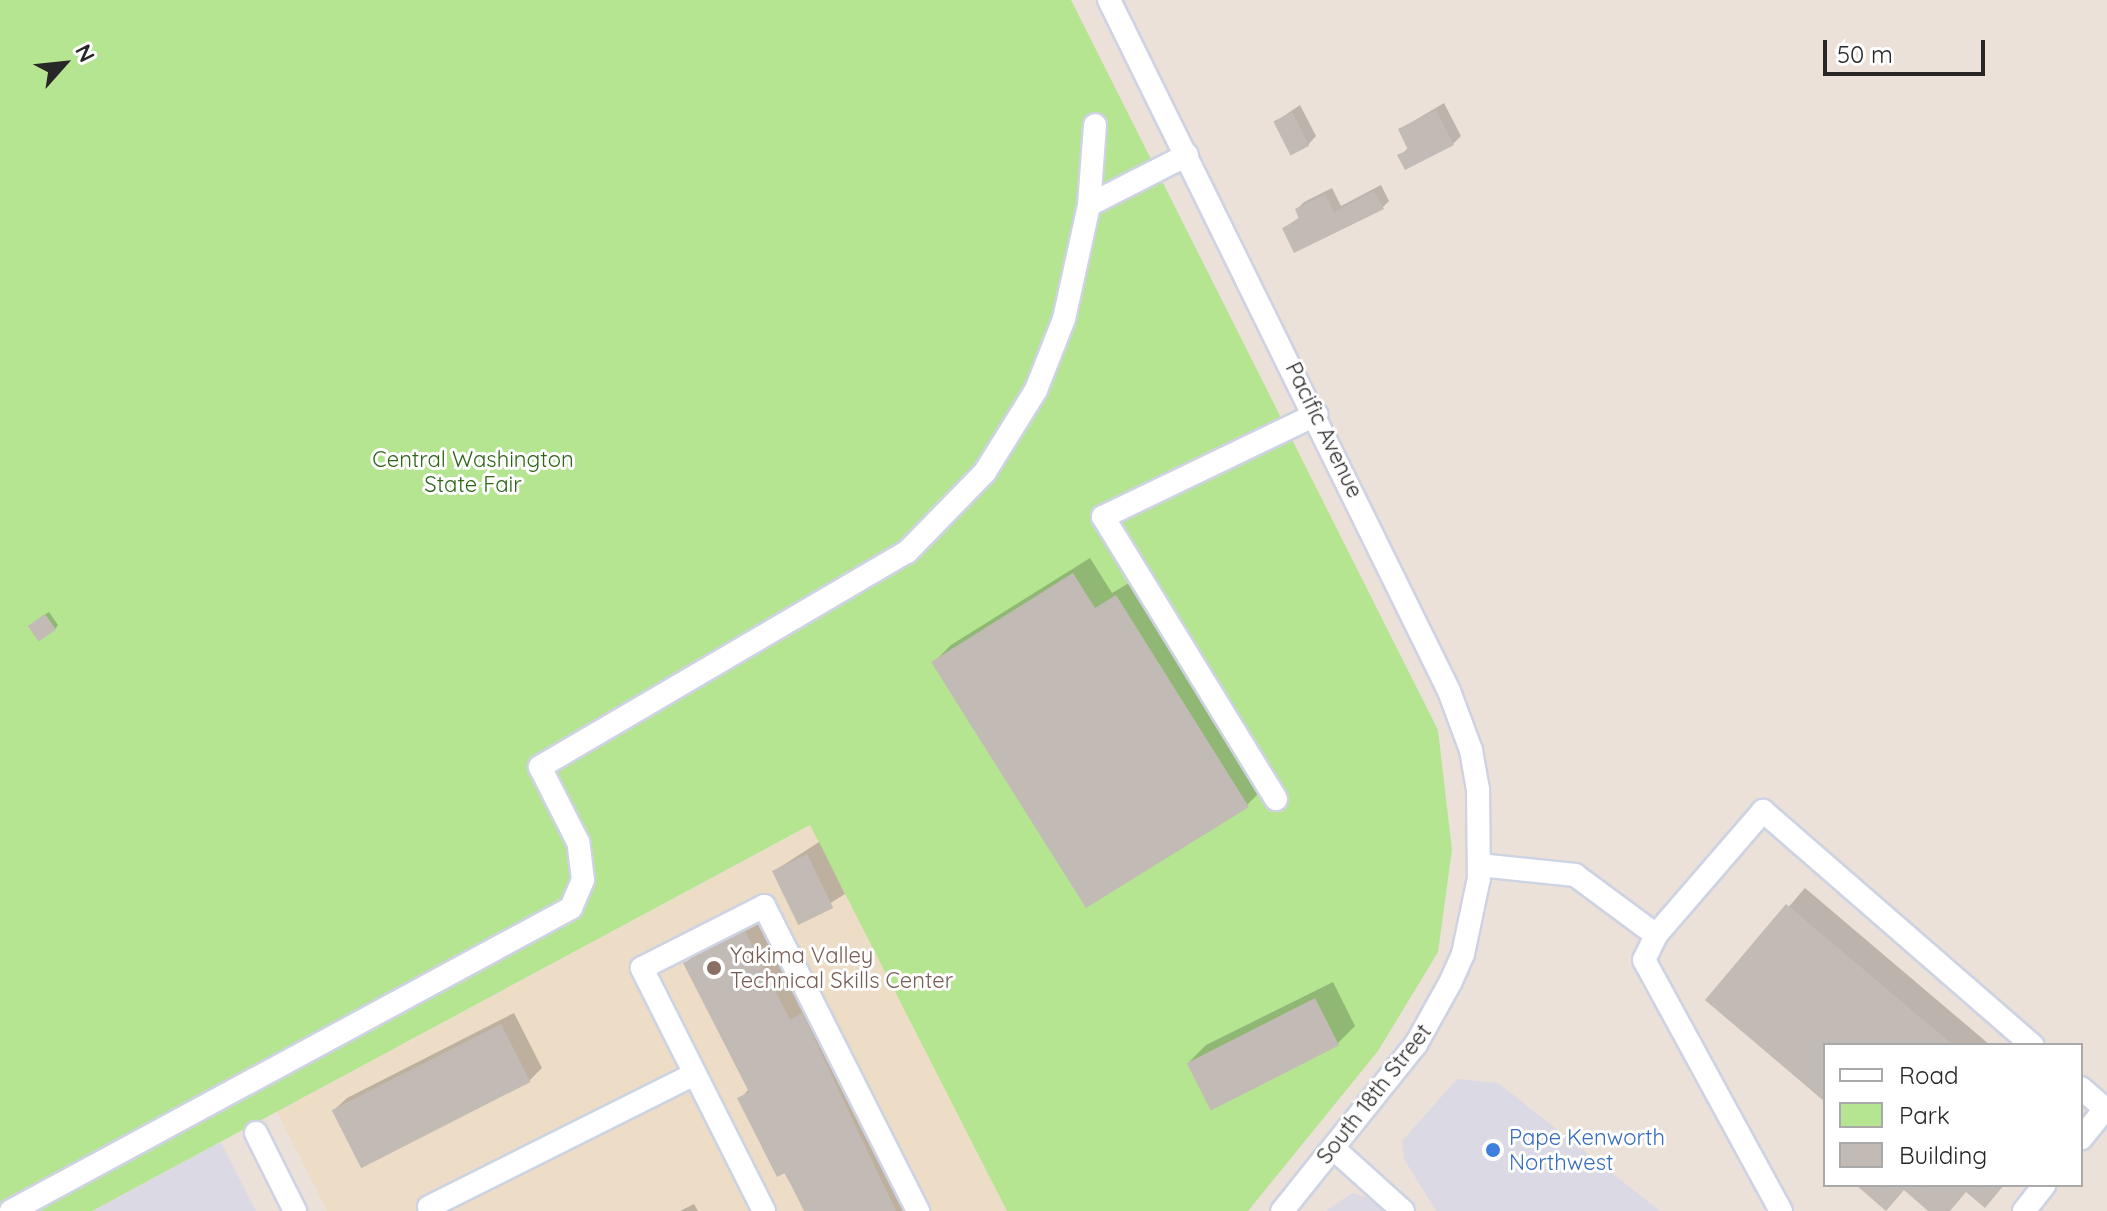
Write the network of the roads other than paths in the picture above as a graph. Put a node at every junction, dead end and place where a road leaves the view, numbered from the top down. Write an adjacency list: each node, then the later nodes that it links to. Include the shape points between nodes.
1 (1109, 0): 3 (street, Pacific Avenue)
2 (1095, 125): 4 (street)
3 (1187, 155): 4 (street); 5 (street, Pacific Avenue)
4 (1089, 205): 17 (street, via 1064,319 1036,390 985,472 907,552 540,767 578,842 583,880 571,908)
5 (1317, 414): 6 (street, via 1103,517); 7 (street, Pacific Avenue, via 1462,724 1478,789)
6 (1276, 799)
7 (1479, 872): 8 (street, via 1575,875); 14 (street, South 18th Street, via 1463,954 1435,1015)
8 (1656, 935): 9 (street, via 1763,811); 23 (street, via 1644,960)
9 (2030, 1043)
10 (695, 1074): 16 (street); 19 (street); 20 (street, via 642,968 764,906)
11 (2083, 1090): 13 (street, via 2105,1109)
12 (256, 1133): 18 (street)
13 (2083, 1136)
14 (1333, 1148): 21 (street, South 18th Street); 22 (street)
15 (2042, 1187): 24 (street)
16 (427, 1210)
17 (11, 1211)
18 (295, 1211)
19 (764, 1211)
20 (918, 1211)
21 (1282, 1211)
22 (1403, 1211)
23 (1781, 1211)
24 (2024, 1211)

